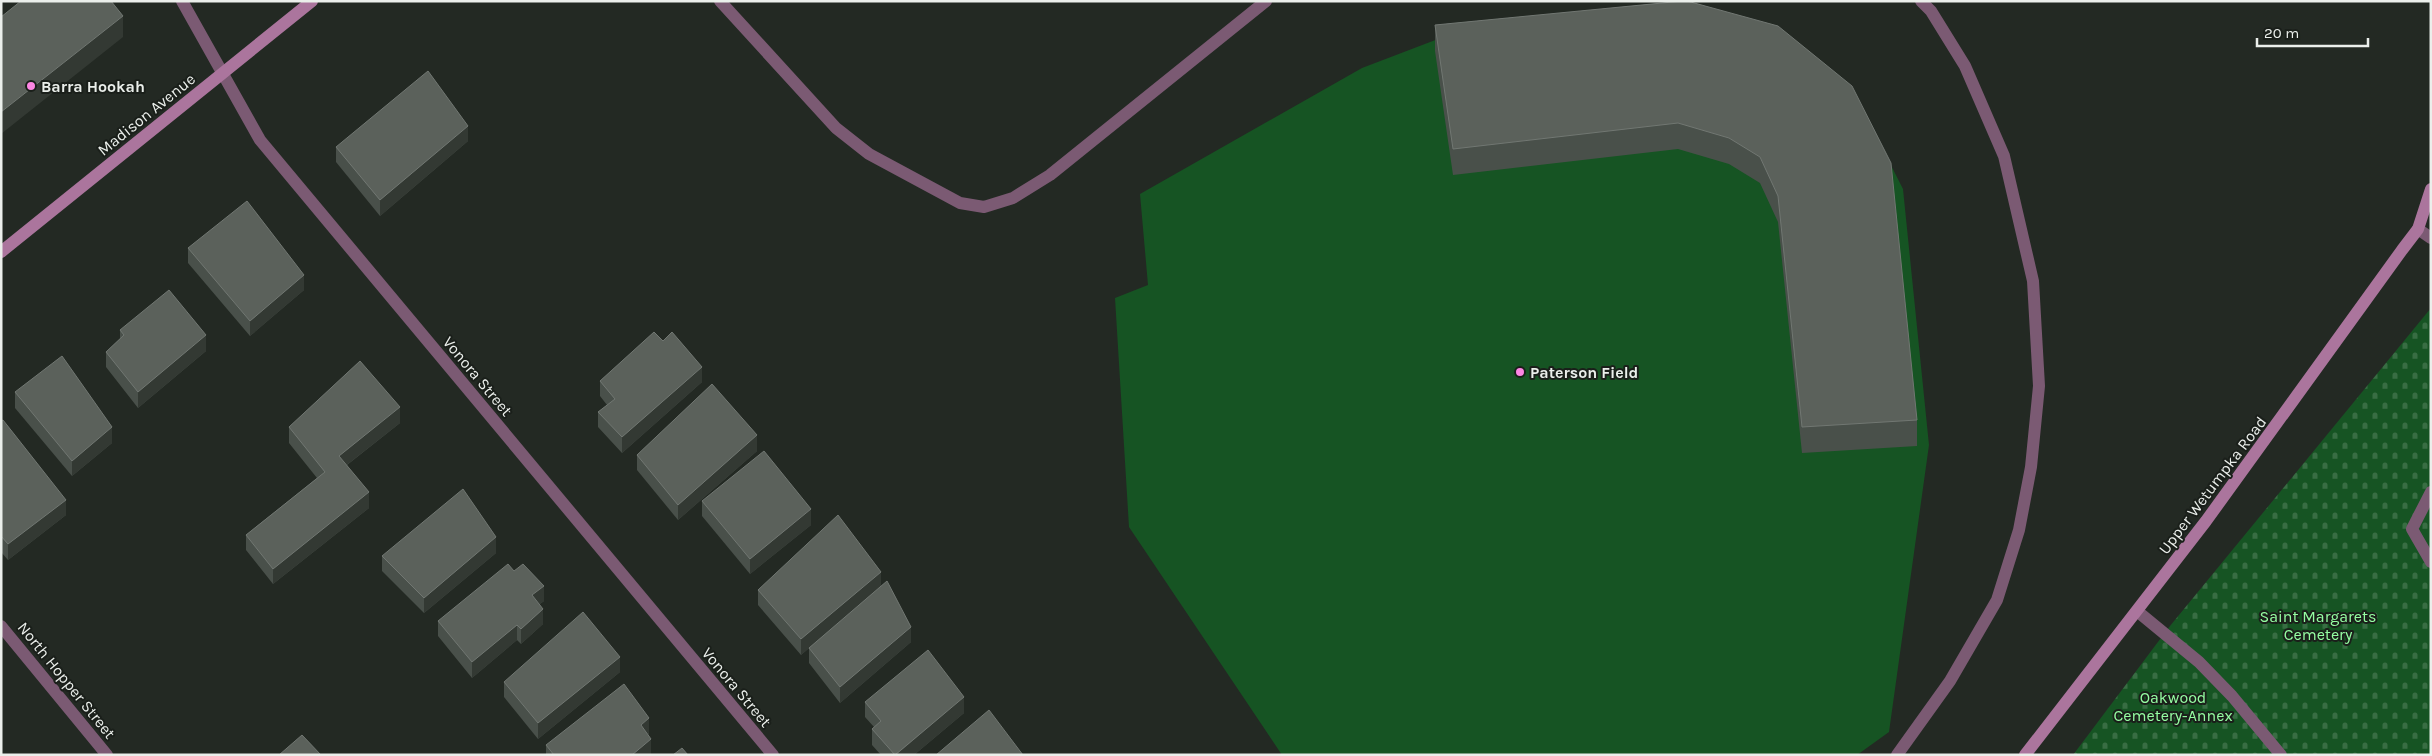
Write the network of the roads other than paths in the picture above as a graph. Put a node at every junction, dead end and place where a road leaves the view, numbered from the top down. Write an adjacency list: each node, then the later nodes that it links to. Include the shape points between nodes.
1 (182, 1): 6 (street, Vonora Street)
2 (312, 1): 6 (main road, Madison Avenue)
3 (720, 1): 4 (street, via 836,128 869,154 960,203 984,207 1013,198 1050,175)
4 (1266, 1)
5 (1921, 1): 18 (street, via 1931,11 1965,66 2004,156 2033,281 2039,386 2031,467 2019,530 1997,600 1950,681)
6 (223, 72): 11 (main road, Madison Avenue); 17 (street, Vonora Street, via 260,140)
7 (2431, 190): 9 (main road, Upper Wetumpka Road)
8 (2431, 220): 9 (main road, Upper Wetumpka Road)
9 (2418, 229): 10 (street); 14 (main road, Upper Wetumpka Road, via 2269,436)
10 (2431, 238)
11 (1, 252)
12 (2431, 492): 13 (street, via 2412,529)
13 (2431, 562)
14 (2137, 611): 19 (main road, Upper Wetumpka Road); 20 (street, via 2205,668)
15 (1, 626): 16 (street, North Hopper Street)
16 (107, 755)
17 (772, 755)
18 (1897, 755)
19 (2024, 755)
20 (2281, 755)

